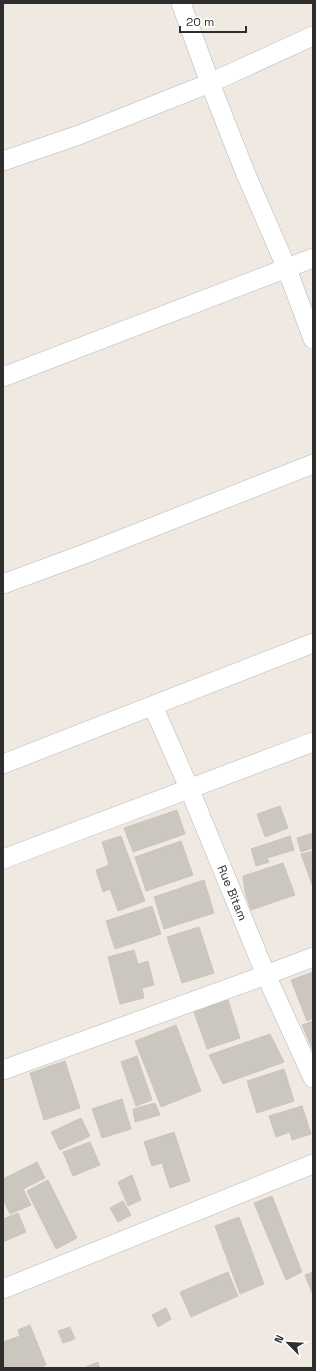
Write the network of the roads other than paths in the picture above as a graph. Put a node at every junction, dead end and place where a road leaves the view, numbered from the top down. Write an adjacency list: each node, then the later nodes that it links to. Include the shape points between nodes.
1 (181, 3): 3 (street)
2 (313, 36): 3 (street)
3 (210, 83): 4 (street, via 79,135); 6 (street)
4 (3, 161)
5 (313, 258): 6 (street)
6 (287, 269): 7 (street); 8 (street)
7 (313, 339)
8 (3, 377)
9 (313, 464): 10 (street)
10 (3, 584)
11 (313, 643): 12 (street)
12 (153, 706): 14 (street); 15 (street, Rue Bitam)
13 (313, 742): 15 (street)
14 (3, 764)
15 (189, 788): 16 (street); 18 (street, Rue Bitam)
16 (3, 859)
17 (313, 957): 18 (street)
18 (266, 975): 19 (street); 20 (street, Rue Bitam)
19 (3, 1070)
20 (313, 1078)
21 (313, 1164): 22 (street)
22 (3, 1289)

